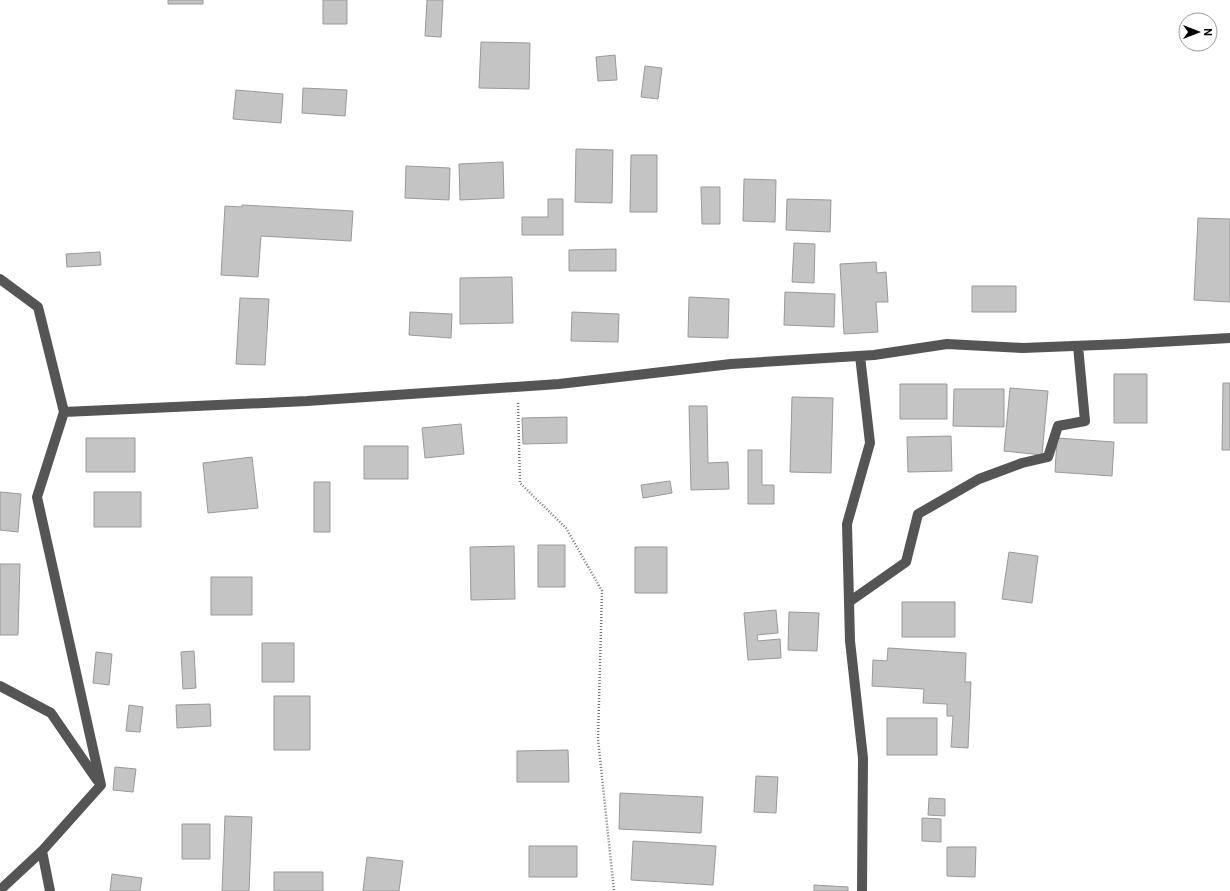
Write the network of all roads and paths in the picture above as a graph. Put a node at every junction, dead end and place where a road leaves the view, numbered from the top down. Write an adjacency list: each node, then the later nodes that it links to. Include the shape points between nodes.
1 (0, 279): 6 (street, via 38,307)
2 (1230, 338): 3 (street)
3 (1078, 346): 4 (street, via 1023,348 947,344); 7 (street, via 1085,421 1058,426 1048,457 1022,463 979,479 918,514 906,562)
4 (860, 356): 5 (street, via 731,364 560,384); 7 (street, via 870,443 847,524)
5 (517, 386): 6 (street); 13 (path, via 520,483 566,528 602,591 598,739)
6 (64, 412): 9 (street, via 36,497)
7 (850, 602): 14 (street, via 850,641 863,758)
8 (0, 686): 9 (street, via 51,713)
9 (101, 785): 10 (street)
10 (42, 851): 11 (street); 12 (street)
11 (0, 890)
12 (50, 891)
13 (614, 891)
14 (862, 891)

